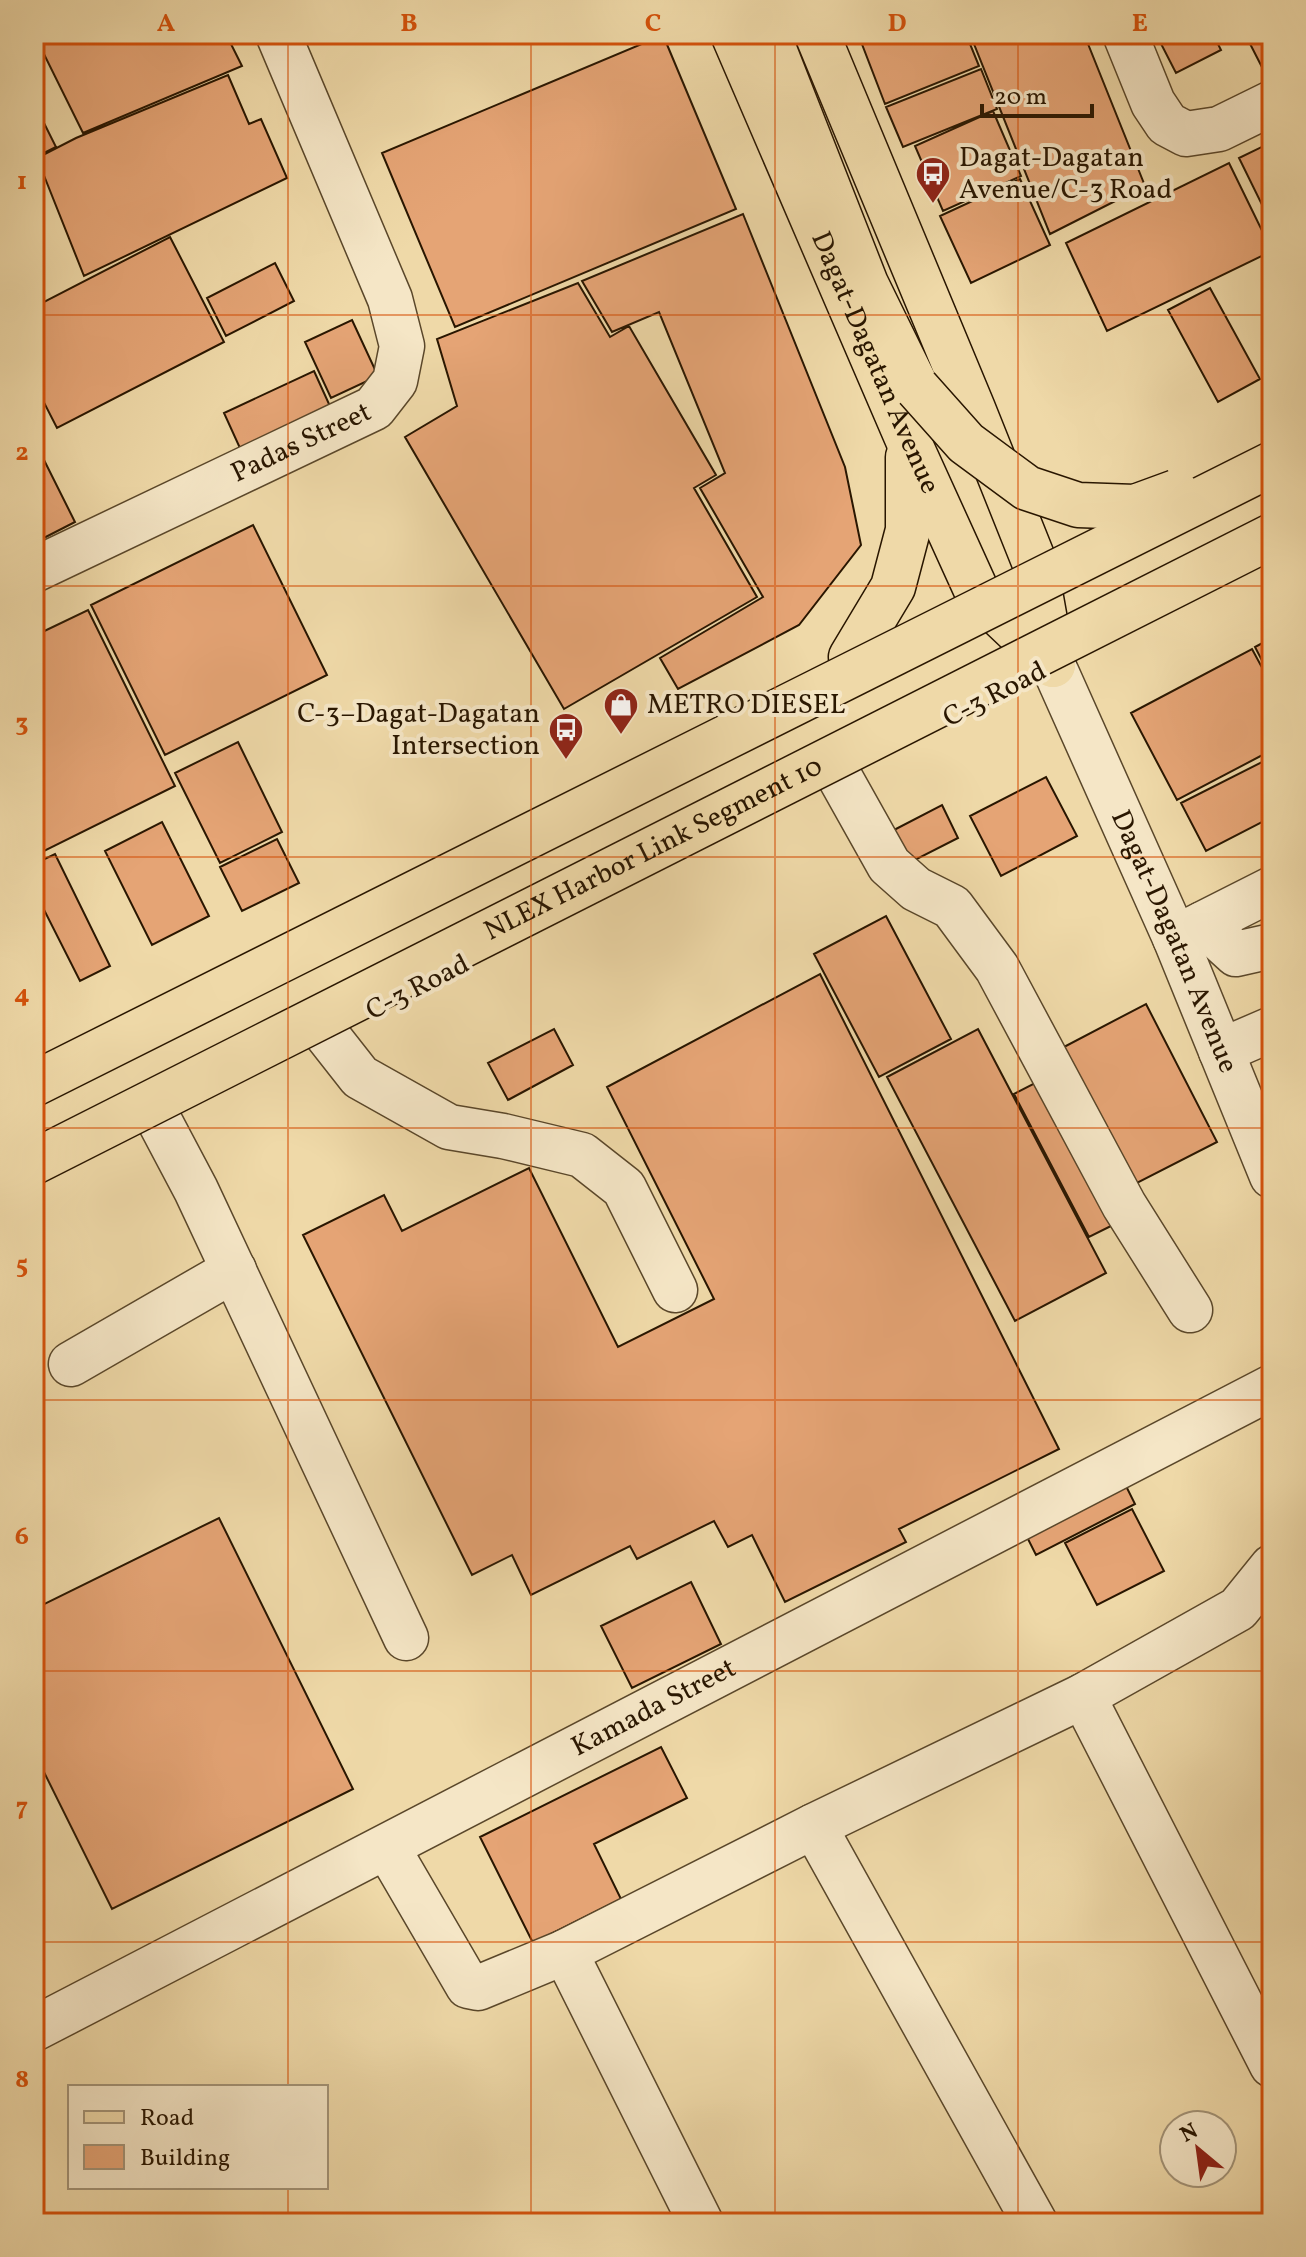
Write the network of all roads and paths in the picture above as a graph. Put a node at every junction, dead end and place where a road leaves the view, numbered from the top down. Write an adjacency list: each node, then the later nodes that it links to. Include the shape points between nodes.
1 (278, 34): 15 (street, Padas Street, via 390,299 402,346 395,381 374,408)
2 (733, 34): 8 (main road, Dagat-Dagatan Avenue)
3 (768, 34): 10 (main road, bridge, via 866,284 917,388 966,443 1027,488 1078,505 1135,507)
4 (817, 34): 7 (main road, Dagat-Dagatan Avenue)
5 (1125, 34): 6 (street, via 1153,103 1167,124 1186,134 1219,129)
6 (1272, 103)
7 (973, 409): 11 (main road, via 1034,467 1099,494); 14 (main road, Dagat-Dagatan Avenue)
8 (908, 440): 16 (main road, Dagat-Dagatan Avenue); 17 (main road, via 908,530 893,587)
9 (1272, 451): 11 (main road)
10 (1272, 461): 27 (main road, bridge)
11 (1158, 506): 14 (main road)
12 (1272, 536): 29 (main road, NLEX Harbor Link Segment 10, bridge)
13 (1272, 553): 18 (main road, C-3 Road)
14 (1035, 564): 16 (main road); 18 (main road, Dagat-Dagatan Avenue)
15 (34, 570)
16 (978, 594): 17 (main road); 18 (main road, Dagat-Dagatan Avenue)
17 (851, 657): 26 (main road)
18 (1053, 665): 19 (main road, C-3 Road); 21 (street, Dagat-Dagatan Avenue)
19 (838, 774): 24 (main road, C-3 Road); 34 (street, via 889,865 916,889 952,907 997,968 1124,1205)
20 (1272, 889): 21 (street)
21 (1189, 931): 22 (street, via 1236,954); 25 (street, Dagat-Dagatan Avenue)
22 (1272, 946)
23 (1272, 1029): 25 (street)
24 (327, 1035): 28 (main road, C-3 Road); 33 (street, via 360,1077 449,1127 582,1155 624,1188)
25 (1221, 1051): 30 (street, Dagat-Dagatan Avenue)
26 (34, 1062)
27 (34, 1084)
28 (159, 1120): 31 (main road, C-3 Road); 32 (street)
29 (34, 1162)
30 (1272, 1176)
31 (34, 1183)
32 (234, 1270): 35 (street); 38 (street)
33 (675, 1290)
34 (1190, 1310)
35 (71, 1364)
36 (1272, 1387): 41 (street, Kamada Street)
37 (1272, 1567): 39 (street, via 1238,1609)
38 (406, 1638)
39 (1083, 1696): 40 (street); 44 (street)
40 (814, 1826): 42 (street); 46 (street)
41 (387, 1847): 42 (street, via 468,1986 478,1988); 43 (street, Kamada Street)
42 (565, 1952): 45 (street)
43 (34, 2029)
44 (1272, 2065)
45 (701, 2223)
46 (1035, 2223)

